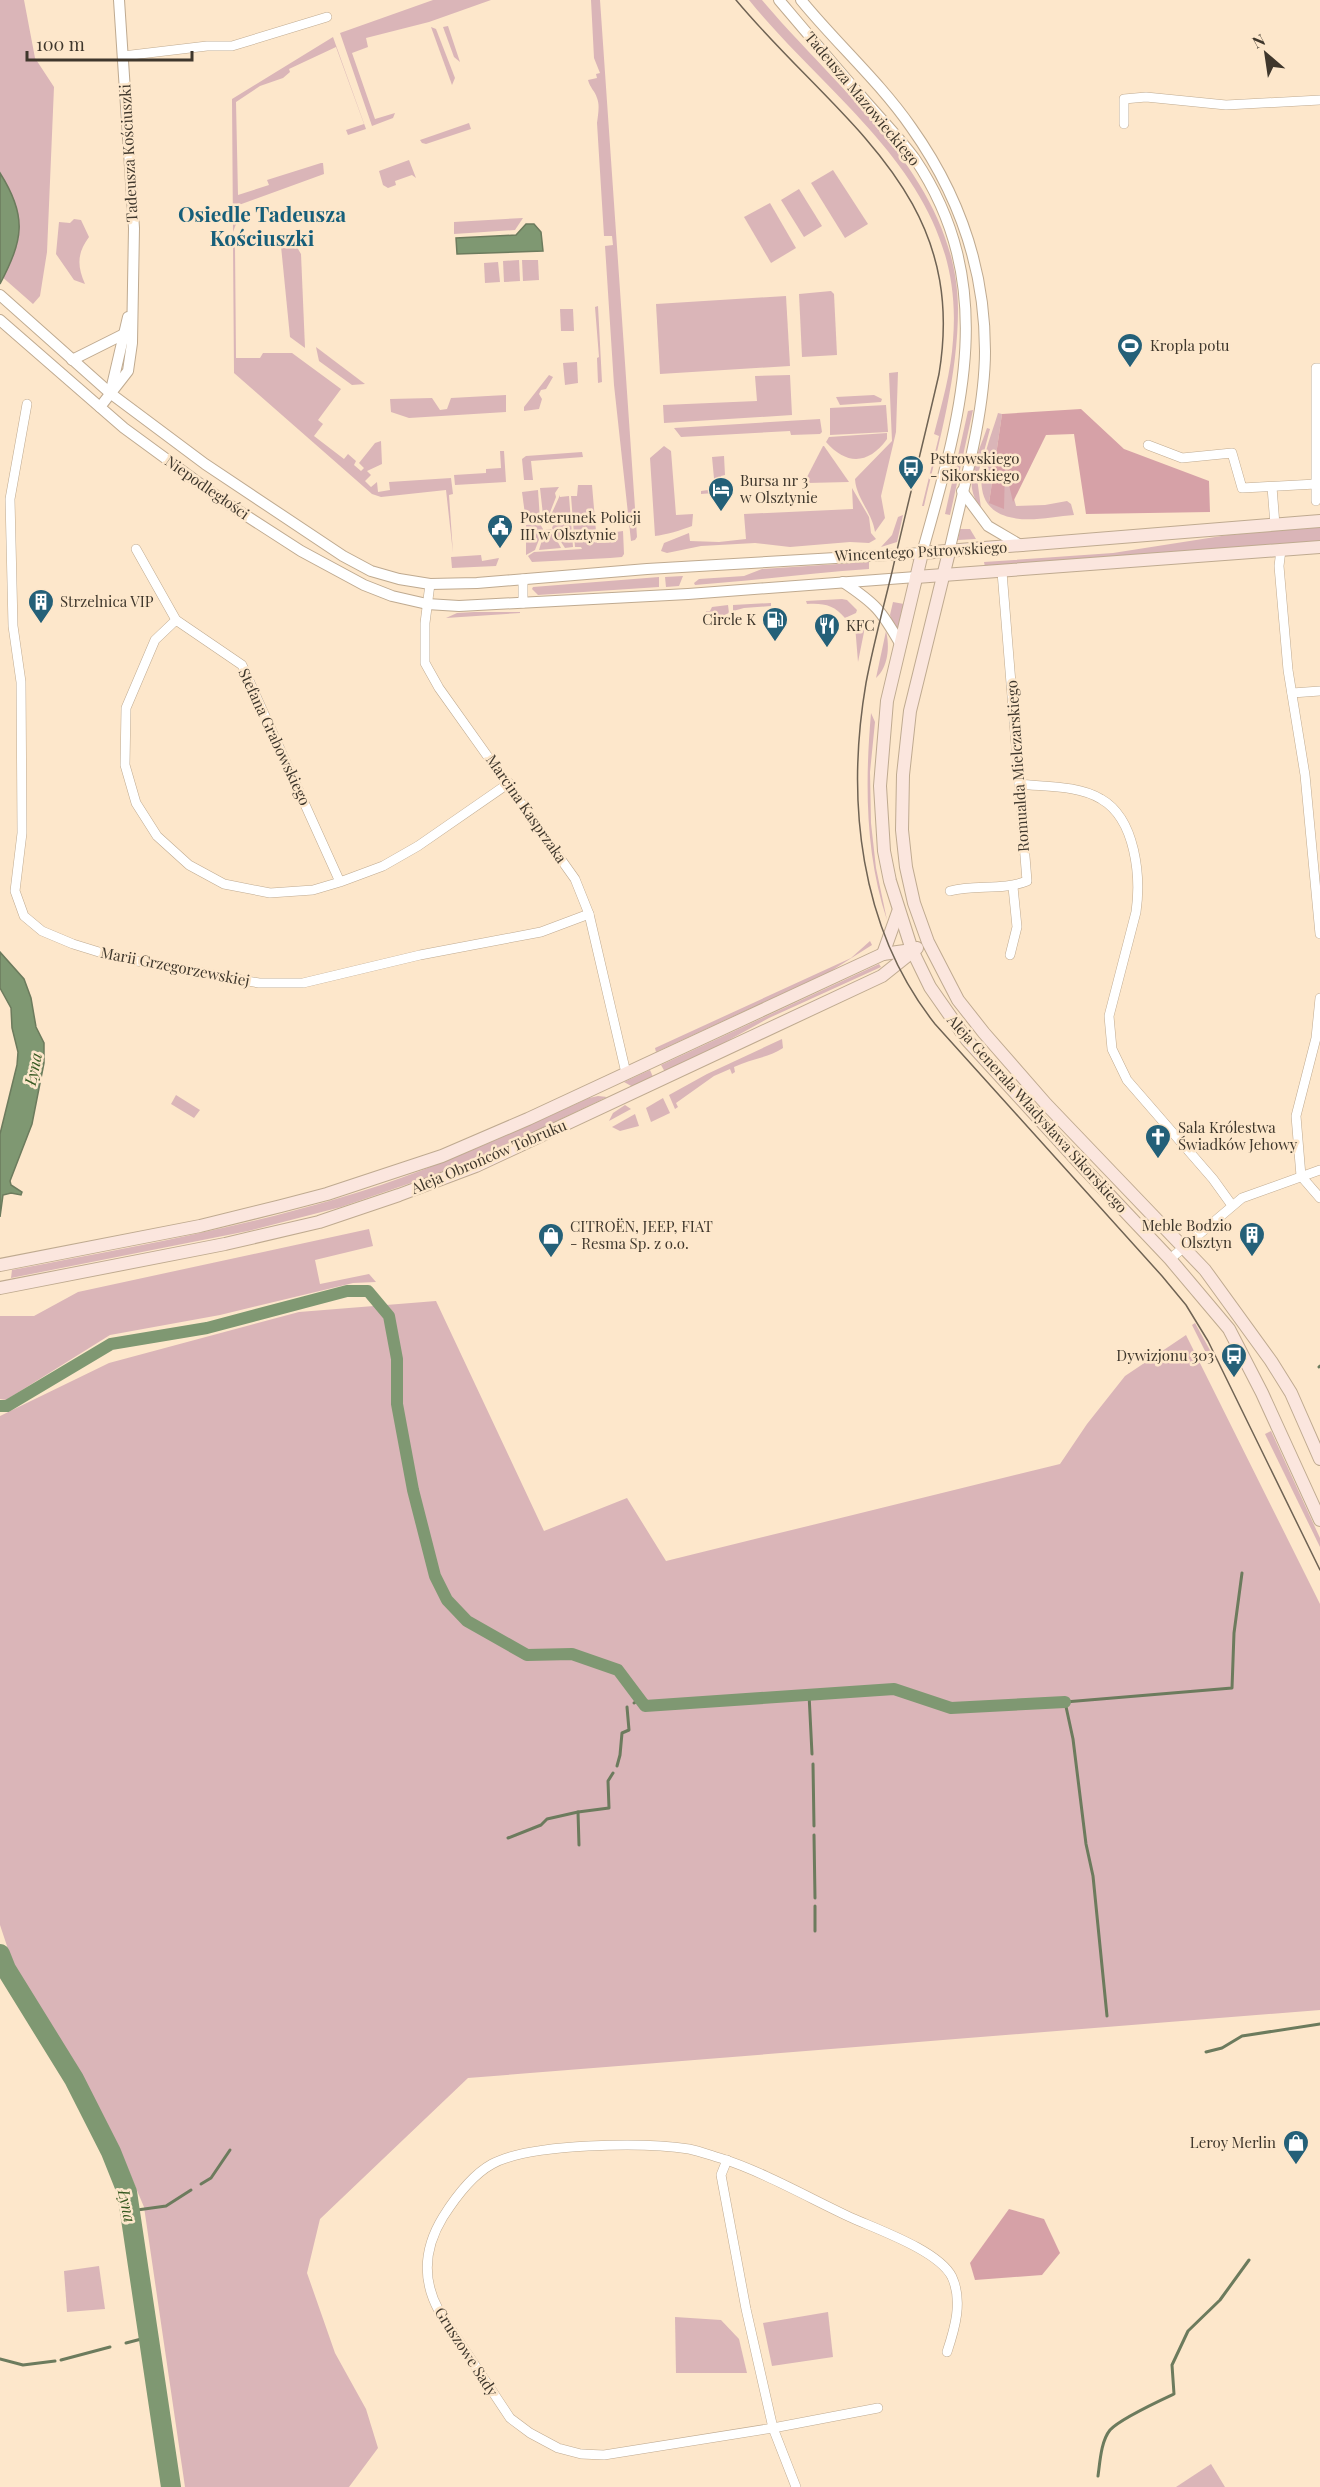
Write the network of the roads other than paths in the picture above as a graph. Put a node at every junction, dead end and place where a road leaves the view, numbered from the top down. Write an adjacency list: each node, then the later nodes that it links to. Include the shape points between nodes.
1 (119, 0): 5 (street, Tadeusza Kościuszki)
2 (779, 0): 29 (street, Tadeusza Mazowieckiego, via 914,159 941,209 956,249 967,316 964,374)
3 (801, 0): 20 (street, Tadeusza Mazowieckiego, via 910,125 945,181 964,224 975,262 985,352 977,425)
4 (327, 17): 5 (street, via 232,46)
5 (123, 56): 9 (street, Tadeusza Kościuszki, via 134,228)
6 (1320, 100): 7 (street, via 1226,105 1155,97 1124,99)
7 (1124, 124)
8 (0, 295): 12 (street, Niepodległości)
9 (131, 307): 11 (street, Tadeusza Kościuszki); 14 (street, Tadeusza Kościuszki, via 128,371)
10 (0, 320): 16 (street, Niepodległości)
11 (123, 335): 12 (street); 14 (street, Tadeusza Kościuszki)
12 (72, 360): 14 (street, Niepodległości)
13 (1320, 368): 18 (street, via 1316,368)
14 (110, 393): 16 (street, Tadeusza Kościuszki); 35 (street, Niepodległości, via 205,464 343,556 371,571)
15 (27, 404): 48 (street, Marii Grzegorzewskiej, via 10,499 13,626 21,682 22,832 15,891 24,915 42,931 115,957 259,983 303,983 541,932)
16 (100, 407): 37 (street, Niepodległości, via 225,502 302,551 364,585)
17 (1148, 445): 19 (street, via 1182,458 1232,453 1242,488)
18 (1316, 484): 19 (street); 21 (street)
19 (1272, 487): 23 (street)
20 (962, 491): 24 (street, via 988,526); 28 (street, Tadeusza Mazowieckiego)
21 (1316, 501)
22 (1320, 521): 23 (main road, Wincentego Pstrowskiego)
23 (1275, 525): 24 (main road, Wincentego Pstrowskiego)
24 (1022, 546): 28 (main road, Wincentego Pstrowskiego)
25 (1320, 547): 27 (main road, Wincentego Pstrowskiego)
26 (136, 549): 38 (street, Stefana Grabowskiego)
27 (1281, 550): 30 (main road, Wincentego Pstrowskiego); 41 (street, via 1279,566)
28 (949, 552): 29 (main road, Wincentego Pstrowskiego); 31 (main road, Tadeusza Mazowieckiego)
29 (922, 553): 32 (main road, Aleja Generała Władysława Sikorskiego); 33 (street, Wincentego Pstrowskiego)
30 (1002, 572): 31 (main road, Wincentego Pstrowskiego); 43 (street, Romualda Mielczarskiego)
31 (942, 576): 32 (main road, Wincentego Pstrowskiego); 50 (main road, Aleja Generała Władysława Sikorskiego, via 910,711 901,801 906,867)
32 (916, 577): 34 (street, Wincentego Pstrowskiego); 39 (main road, Aleja Generała Władysława Sikorskiego)
33 (523, 579): 35 (street, Wincentego Pstrowskiego); 36 (street)
34 (843, 582): 36 (street, Wincentego Pstrowskiego); 39 (street, via 882,612)
35 (430, 584): 37 (street, Marcina Kasprzaka)
36 (523, 603): 37 (street, Wincentego Pstrowskiego)
37 (427, 604): 42 (street, Marcina Kasprzaka, via 425,663)
38 (176, 620): 44 (street, Stefana Grabowskiego, via 242,665); 44 (street, via 155,640 126,708 125,765 136,803 157,836 189,865 224,884 270,893 313,890)
39 (901, 645): 47 (main road, Aleja Generała Władysława Sikorskiego, via 887,701 880,786 884,851)
40 (1320, 691): 41 (street)
41 (1292, 693): 49 (street, via 1305,775)
42 (509, 783): 44 (street, via 418,846 383,866); 48 (street, Marcina Kasprzaka, via 575,879)
43 (1019, 784): 45 (street, Romualda Mielczarskiego, via 1027,881); 59 (street, via 1088,794 1101,799 1120,819 1136,863 1138,896 1112,995 1112,1049 1127,1080)
44 (340, 882)
45 (1013, 887): 46 (street, via 962,887); 53 (street, via 1017,927)
46 (950, 891)
47 (898, 912): 51 (main road, Aleja Generała Władysława Sikorskiego); 52 (main road)
48 (589, 914): 55 (street, Marcina Kasprzaka)
49 (1320, 934)
50 (928, 942): 51 (main road, Aleja Obrońców Tobruku); 60 (main road, Aleja Generała Władysława Sikorskiego, via 949,986 984,1033 1046,1104)
51 (912, 950): 52 (main road, Aleja Obrońców Tobruku); 61 (main road, Aleja Generała Władysława Sikorskiego, via 930,987 967,1040); 63 (main road, Aleja Obrońców Tobruku, via 882,976 450,1177 319,1222)
52 (883, 954): 55 (main road, Aleja Obrońców Tobruku)
53 (1010, 955)
54 (1320, 998): 57 (street, via 1316,1038 1296,1116)
55 (626, 1073): 62 (main road, Aleja Obrońców Tobruku, via 442,1156 327,1194 200,1226)
56 (1320, 1170): 57 (street)
57 (1300, 1176): 58 (street); 59 (street)
58 (1320, 1198)
59 (1231, 1204): 60 (street)
60 (1185, 1247): 61 (street); 64 (main road, Aleja Generała Władysława Sikorskiego, via 1271,1361 1291,1393)
61 (1170, 1259): 65 (main road, Aleja Generała Władysława Sikorskiego, via 1235,1338)
62 (0, 1264)
63 (5, 1287)
64 (1320, 1459)
65 (1320, 1520)
66 (727, 2160): 67 (street, Gruszowe Sady, via 943,2263 958,2293); 69 (street, via 721,2175); 69 (street, Gruszowe Sady, via 689,2149 613,2145 512,2155 490,2165 470,2182 446,2212 434,2232 427,2278 438,2312 510,2418 558,2448 604,2455)
67 (947, 2352)
68 (878, 2408): 69 (street, Gruszowe Sady)
69 (772, 2428): 70 (street)
70 (796, 2487)

